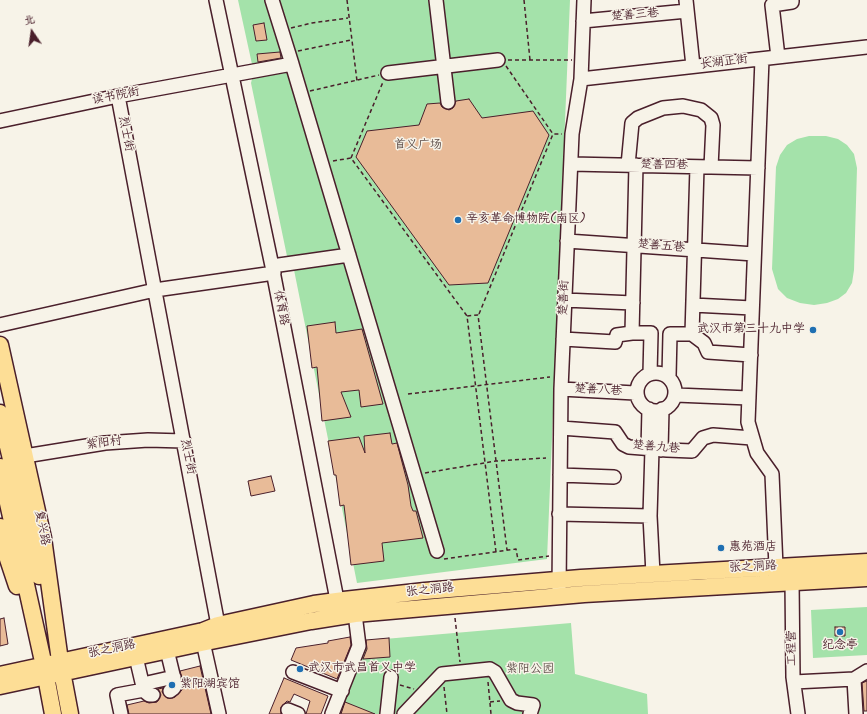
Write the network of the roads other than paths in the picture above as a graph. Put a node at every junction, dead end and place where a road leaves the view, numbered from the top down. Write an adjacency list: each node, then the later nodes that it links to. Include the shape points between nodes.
1 (216, 0): 17 (street)
2 (222, 0): 17 (street)
3 (272, 0): 11 (street)
4 (436, 0): 15 (street)
5 (584, 0): 8 (street, 楚善街)
6 (792, 0): 10 (street, via 772,5)
7 (686, 6): 8 (street, 楚善三巷); 14 (street)
8 (583, 21): 18 (street, 楚善街)
9 (867, 46): 10 (street, 长湖正街)
10 (778, 57): 12 (street, 长湖正街)
11 (290, 58): 17 (street, 读书院街); 31 (street)
12 (762, 59): 14 (street, 长湖正街); 26 (street)
13 (500, 60): 15 (street)
14 (693, 66): 18 (street, 长湖正街)
15 (444, 67): 16 (street); 20 (street)
16 (387, 73)
17 (236, 74): 19 (street, 读书院街); 32 (street)
18 (581, 79): 22 (street, 楚善街, via 572,134)
19 (118, 96): 21 (street, 读书院街); 33 (street, 烈士街)
20 (448, 102)
21 (0, 122)
22 (571, 164): 23 (street, 楚善四巷); 27 (street, 楚善街)
23 (632, 165): 24 (street, 楚善四巷); 25 (street, via 632,123 663,108 683,106 701,110 711,118); 28 (street)
24 (697, 167): 25 (street, 楚善四巷); 29 (street)
25 (711, 167): 26 (street, 楚善四巷)
26 (758, 168): 30 (street)
27 (567, 241): 28 (street, 楚善五巷); 34 (street, 楚善街)
28 (634, 245): 29 (street, 楚善五巷); 35 (street)
29 (694, 250): 30 (street, 楚善五巷); 36 (street)
30 (754, 254): 37 (street)
31 (349, 256): 32 (street); 65 (street)
32 (275, 268): 33 (street); 73 (street)
33 (156, 290): 38 (street); 56 (street, 烈士街)
34 (565, 300): 35 (street); 43 (street, 楚善街)
35 (633, 303): 39 (street)
36 (693, 305): 37 (street); 42 (street)
37 (752, 308): 45 (street)
38 (0, 325)
39 (632, 333): 40 (street); 43 (street, via 618,335 615,342)
40 (651, 333): 41 (street); 46 (street)
41 (670, 334): 42 (street); 47 (street)
42 (692, 334): 45 (street, via 704,344 708,352)
43 (563, 339): 48 (street, 楚善街)
44 (0, 345): 58 (main road, 复兴路)
45 (751, 355): 51 (street)
46 (650, 374): 47 (street); 49 (street, via 640,381)
47 (668, 376): 50 (street, via 675,384)
48 (561, 390): 49 (street, 楚善八巷); 54 (street, 楚善街)
49 (635, 393): 52 (street, via 638,402)
50 (676, 395): 51 (street); 52 (street, via 670,405)
51 (749, 398): 55 (street, via 748,422)
52 (655, 409): 57 (street)
53 (0, 413): 78 (main road)
54 (561, 428): 57 (street, 楚善九巷, via 615,432 623,444 629,447); 60 (street, 楚善街)
55 (752, 438): 57 (street, 楚善九巷, via 703,438 692,451); 67 (street, via 757,452 772,474)
56 (184, 441): 58 (street, 紫阳村, via 105,443); 74 (street, 烈士街)
57 (653, 449): 63 (street)
58 (25, 456): 78 (main road, 复兴路, via 43,538)
59 (0, 467): 79 (main road)
60 (560, 475): 61 (street); 62 (street, 楚善街)
61 (614, 477)
62 (559, 514): 63 (street); 70 (street, 楚善街)
63 (650, 516): 68 (street)
64 (0, 527): 79 (main road, via 4,547)
65 (437, 555)
66 (867, 562): 67 (main road, 张之洞路)
67 (776, 567): 68 (main road, 张之洞路)
68 (653, 574): 70 (main road, 张之洞路)
69 (867, 578): 71 (main road, 张之洞路)
70 (558, 580): 72 (street, 楚善街); 73 (main road, 张之洞路, via 424,591)
71 (792, 581): 72 (main road, 张之洞路); 86 (street, 工程营)
72 (559, 596): 73 (main road, 张之洞路, via 454,605)
73 (345, 610): 74 (main road, 张之洞路); 75 (main road, 张之洞路, via 311,621); 90 (street, via 359,644)
74 (218, 625): 78 (main road, 张之洞路)
75 (203, 642): 76 (main road, 张之洞路); 94 (street)
76 (168, 650): 77 (main road, 张之洞路); 83 (street)
77 (136, 657): 78 (main road, 张之洞路); 88 (street)
78 (61, 667): 79 (main road, 张之洞路); 92 (main road, 复兴路)
79 (45, 671): 82 (main road, 张之洞路); 87 (main road, 张之洞路); 91 (main road)
80 (867, 671): 85 (street)
81 (293, 672): 90 (street)
82 (0, 674)
83 (174, 677): 88 (street); 89 (street, via 174,686)
84 (391, 679): 96 (street)
85 (854, 679): 86 (street); 100 (street)
86 (794, 682): 99 (street, 工程营)
87 (0, 686)
88 (146, 689): 93 (street, via 117,696)
89 (170, 690)
90 (342, 691): 95 (street)
91 (53, 714)
92 (70, 714)
93 (121, 714)
94 (220, 714)
95 (332, 714)
96 (386, 714)
97 (404, 714): 98 (street, via 442,674 486,669 494,670 513,701 533,705)
98 (530, 714)
99 (798, 714)
100 (856, 714)

